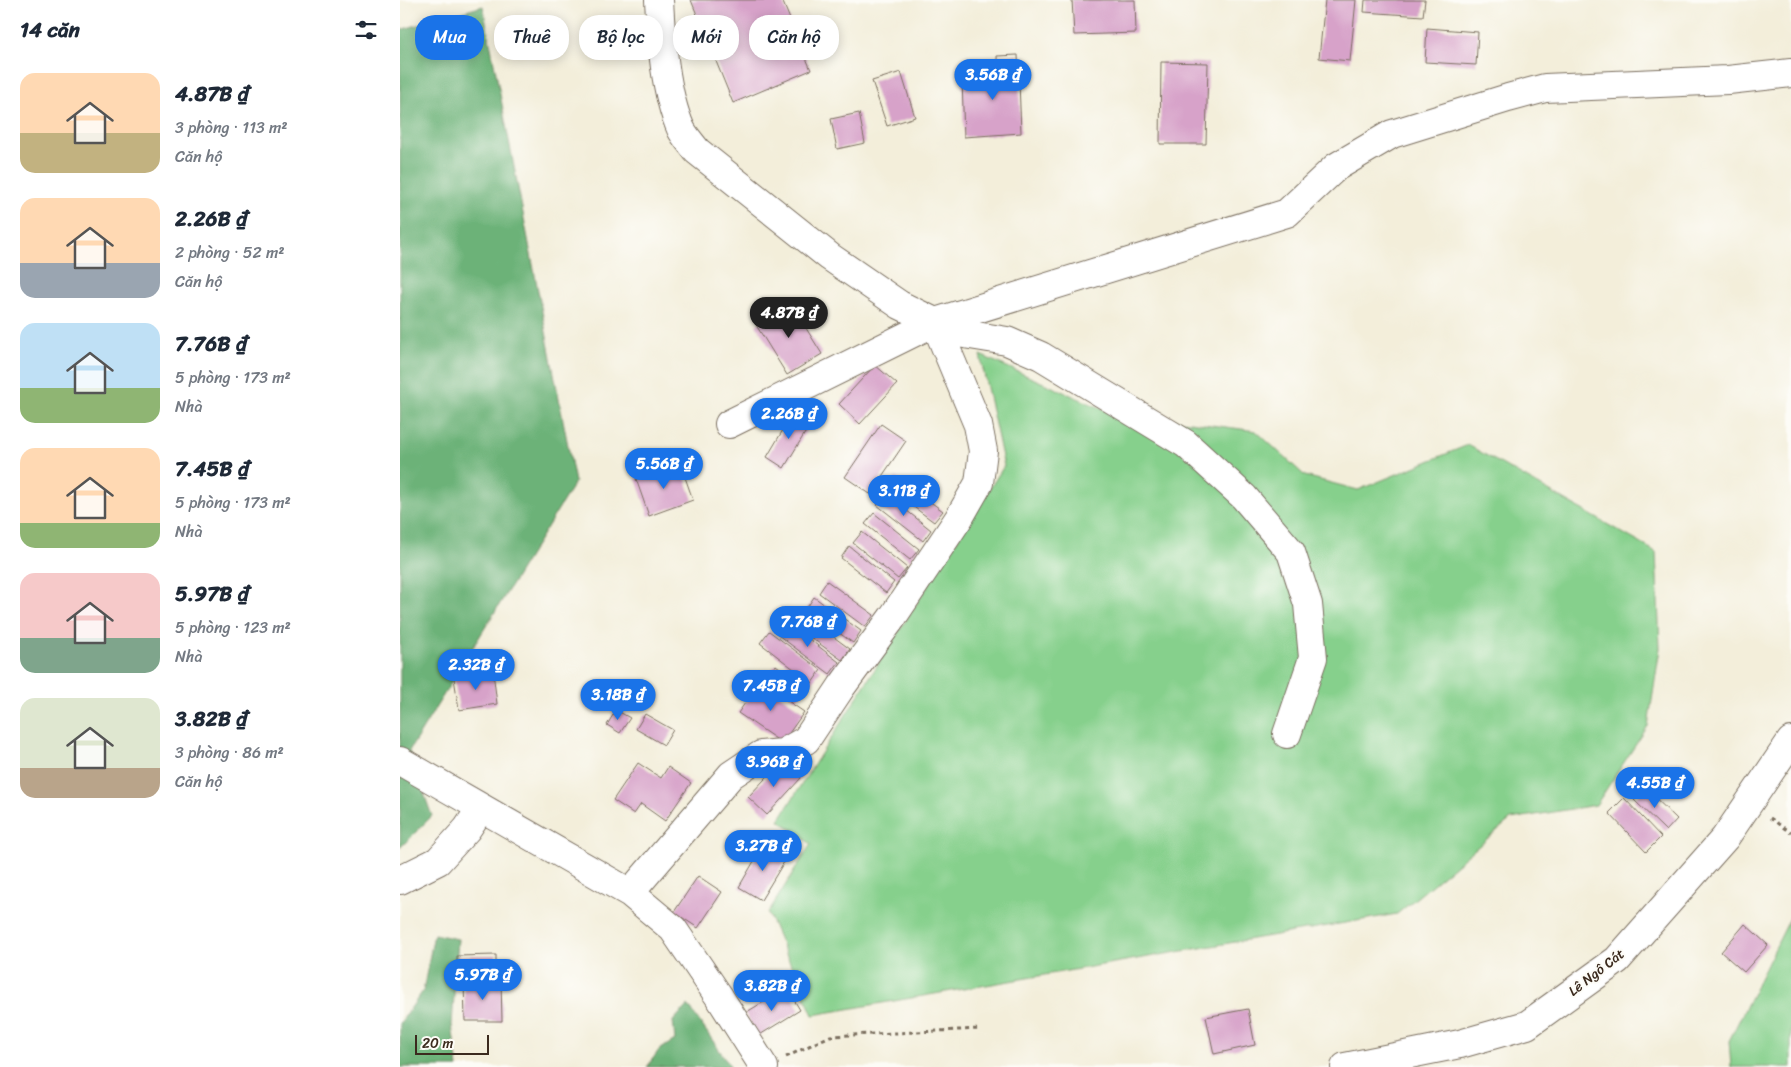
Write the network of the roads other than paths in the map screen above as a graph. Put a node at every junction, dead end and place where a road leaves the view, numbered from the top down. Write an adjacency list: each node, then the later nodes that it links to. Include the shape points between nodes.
1 (659, 0): 3 (street, via 671,98 682,131 697,151 830,257 900,306)
2 (1791, 73): 3 (street, via 1728,80 1545,88 1508,98 1392,134 1336,167 1287,213)
3 (935, 322): 4 (street); 5 (street, via 964,334 1007,340 1041,356 1186,444 1244,497 1286,545 1308,604 1313,658); 10 (street, via 978,425 983,451 979,483 892,618 806,740 783,753 761,755 731,775)
4 (729, 424)
5 (1287, 734)
6 (1791, 741): 11 (street, Lê Ngô Cát, via 1725,838 1617,960 1527,1025)
7 (400, 762): 8 (street)
8 (481, 808): 9 (street, via 467,829 438,860); 10 (street)
9 (400, 880)
10 (630, 894): 12 (street, via 673,929 720,998)
11 (1457, 1056): 13 (street, Lê Ngô Cát)
12 (773, 1063)
13 (1345, 1067)

